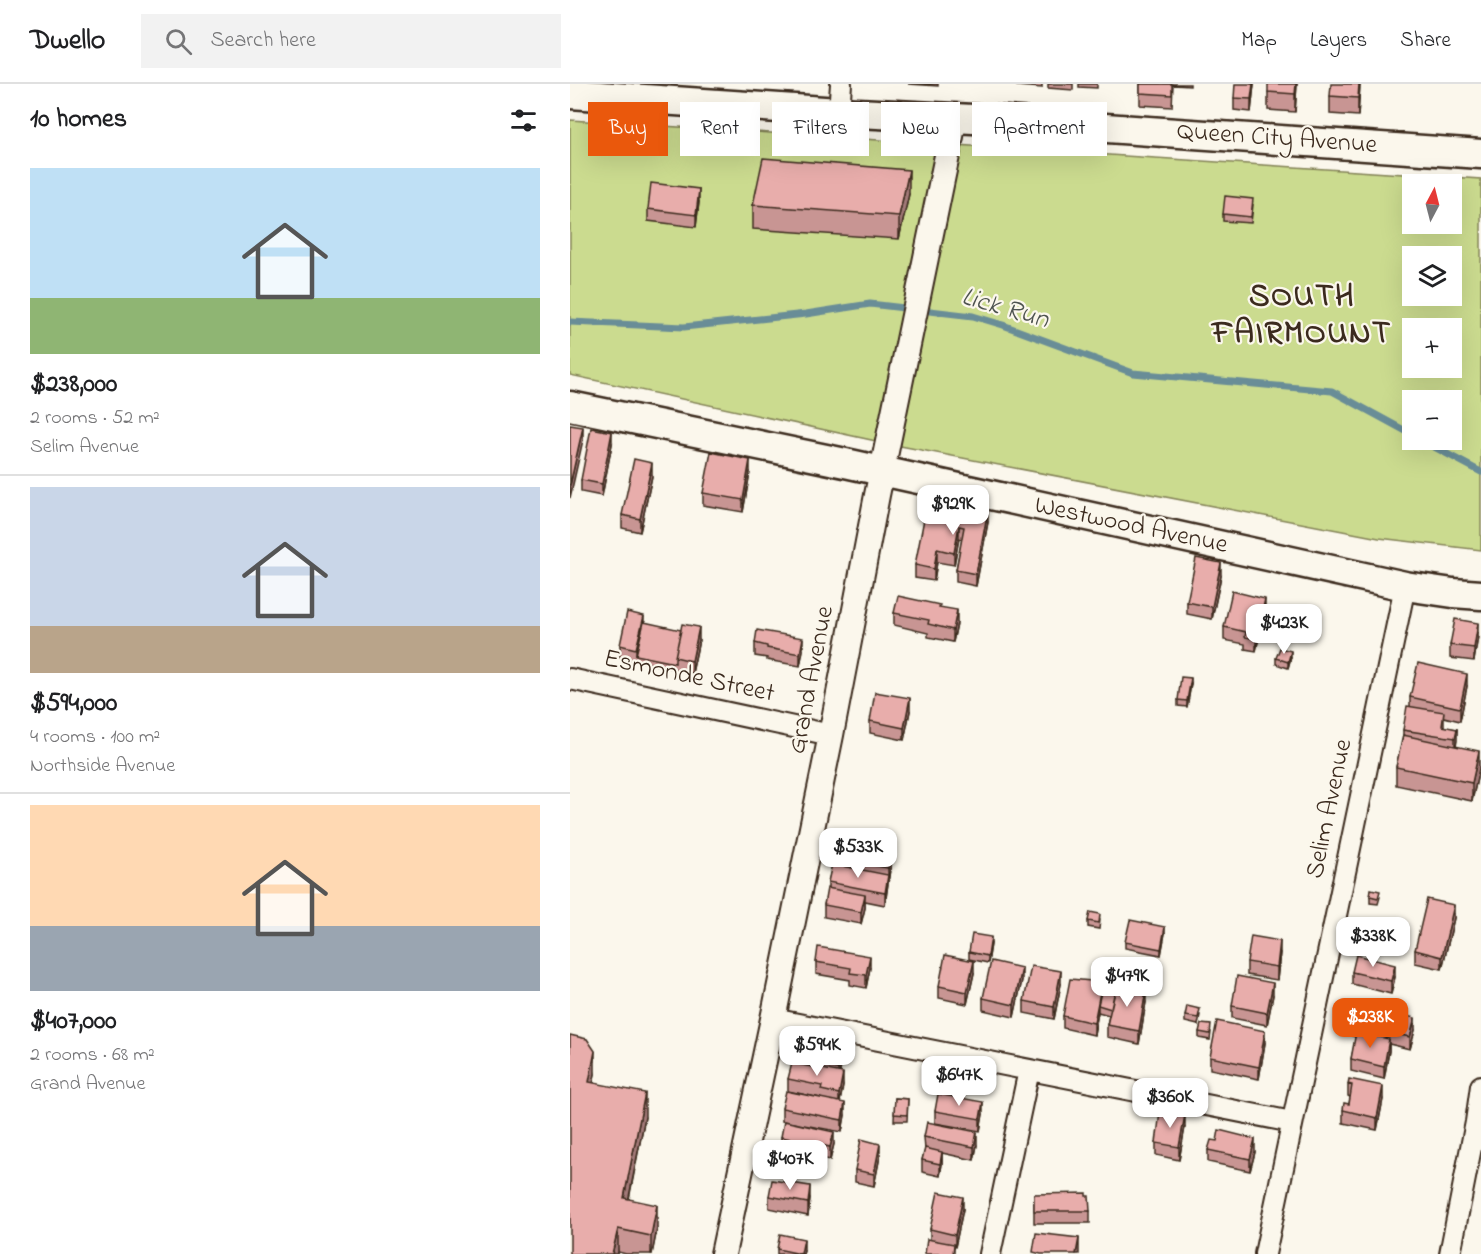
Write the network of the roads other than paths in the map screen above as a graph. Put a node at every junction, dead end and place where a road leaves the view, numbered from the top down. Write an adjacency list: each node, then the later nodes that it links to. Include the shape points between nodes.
1 (570, 94): 2 (main road, Queen City Avenue)
2 (840, 98): 3 (main road, Queen City Avenue)
3 (881, 105)
4 (960, 117): 5 (main road, Queen City Avenue)
5 (1481, 154)
6 (947, 156): 8 (street, Grand Avenue)
7 (570, 406): 8 (main road, Westwood Avenue)
8 (882, 471): 9 (main road, Westwood Avenue); 12 (street, Grand Avenue)
9 (1405, 586): 10 (main road, Westwood Avenue); 16 (street, Selim Avenue)
10 (1481, 595)
11 (570, 680): 12 (street, Esmonde Street)
12 (831, 735): 13 (street, Grand Avenue)
13 (773, 1019): 14 (street); 17 (street, Grand Avenue)
14 (1029, 1070): 16 (street); 18 (street)
15 (1481, 1086): 20 (street)
16 (1292, 1122): 19 (street, Selim Avenue)
17 (723, 1254)
18 (990, 1254)
19 (1264, 1254)
20 (1450, 1254)

